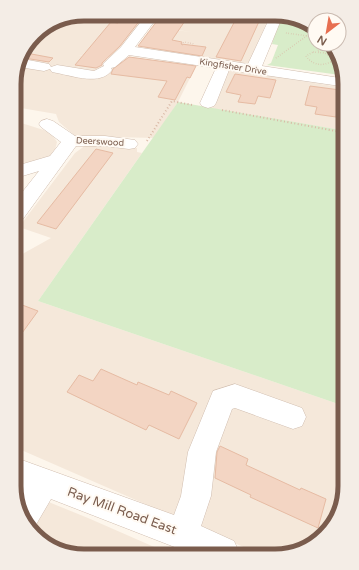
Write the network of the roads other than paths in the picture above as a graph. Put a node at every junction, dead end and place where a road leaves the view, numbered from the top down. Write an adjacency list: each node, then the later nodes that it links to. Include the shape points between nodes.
1 (149, 21): 3 (street)
2 (274, 21): 6 (street)
3 (126, 50): 4 (street, via 102,73 94,75); 5 (street, Kingfisher Drive)
4 (24, 64)
5 (224, 65): 6 (street, Kingfisher Drive); 8 (street)
6 (253, 70): 7 (street, Kingfisher Drive)
7 (338, 82)
8 (207, 106)
9 (47, 124): 10 (street, Deerswood)
10 (71, 141): 11 (street, Deerswood); 12 (street, Deerswood)
11 (129, 144)
12 (56, 160): 13 (street); 14 (street, Deerswood)
13 (21, 170)
14 (21, 207)
15 (292, 417): 18 (street, via 235,396 222,399 202,452 196,496)
16 (32, 478): 17 (street); 18 (street, Ray Mill Road East)
17 (25, 508)
18 (183, 534): 19 (street, Ray Mill Road East)
19 (216, 549)

